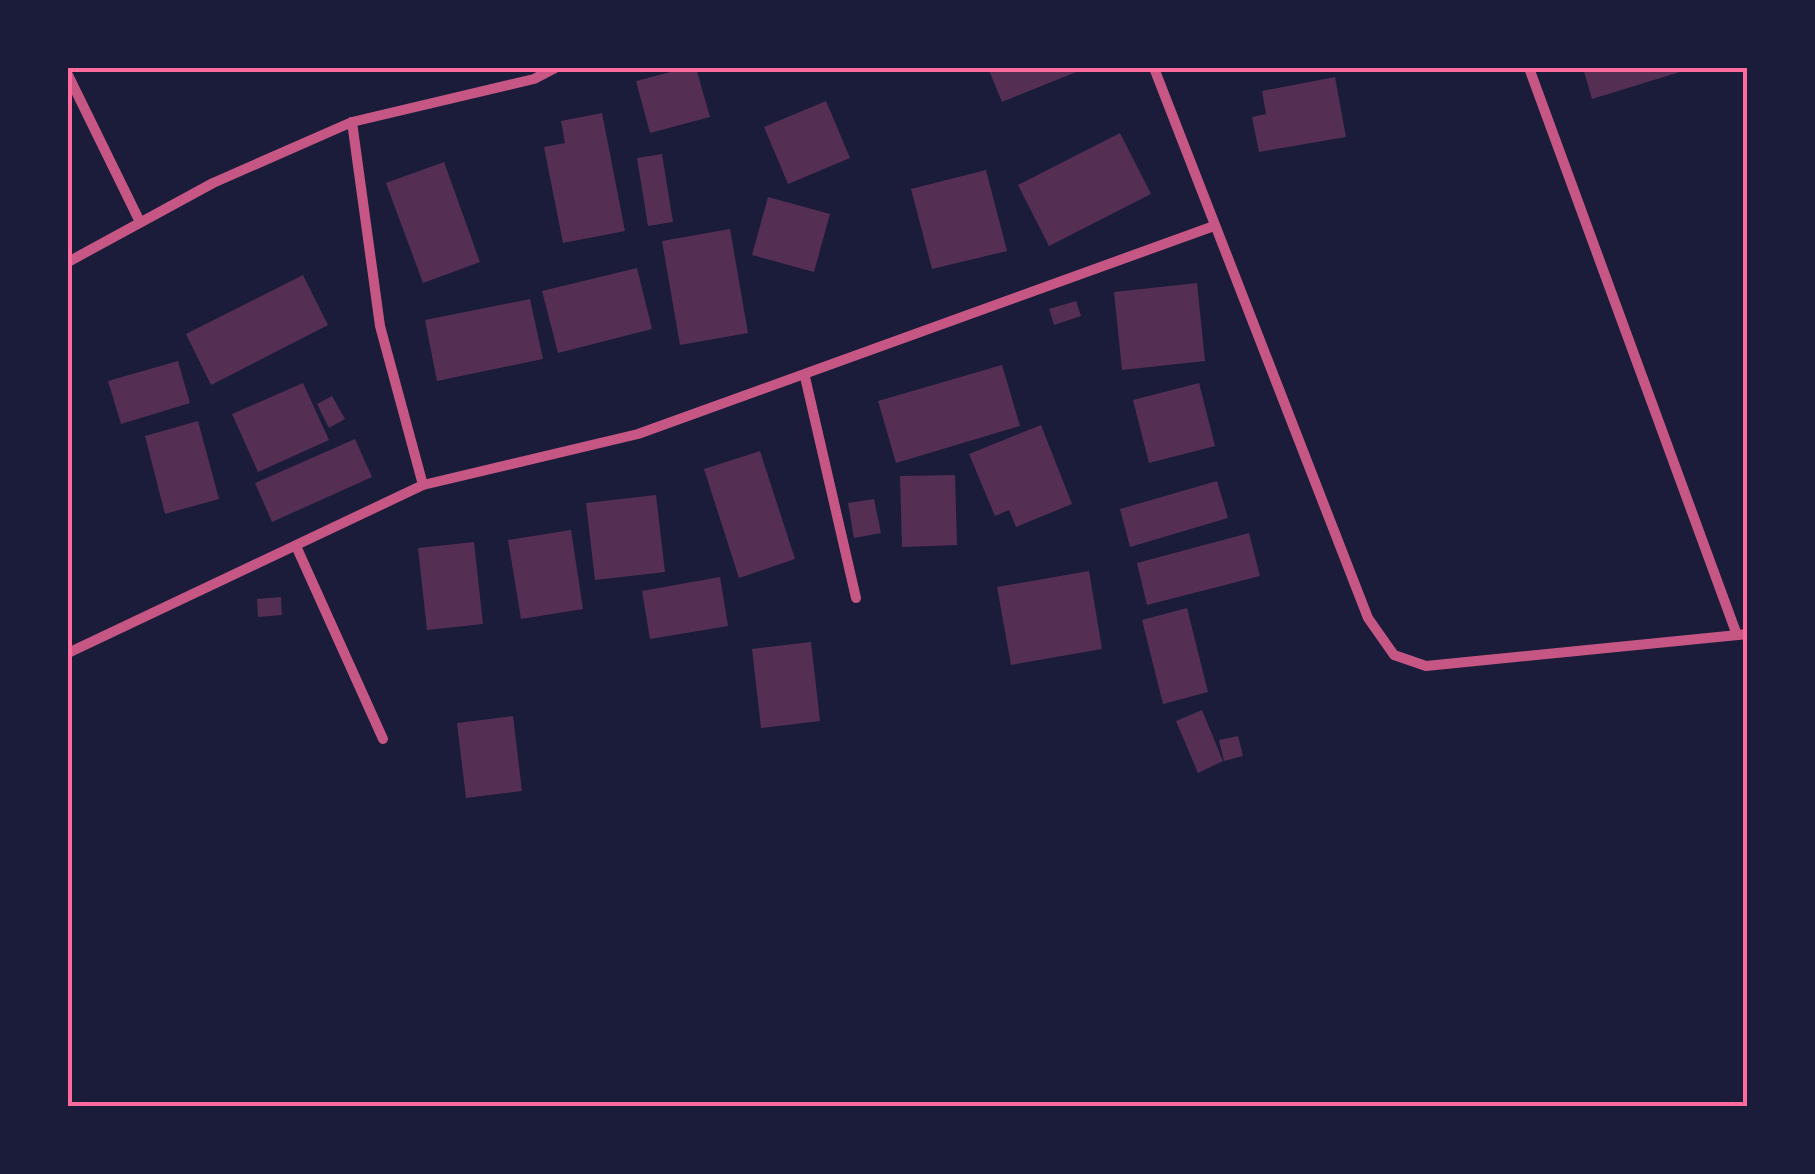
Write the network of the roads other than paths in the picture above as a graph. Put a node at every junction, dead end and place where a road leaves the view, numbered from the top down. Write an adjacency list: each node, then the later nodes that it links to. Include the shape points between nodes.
1 (556, 68): 5 (street, via 534,79)
2 (1154, 68): 7 (street)
3 (1530, 68): 13 (street)
4 (68, 75): 6 (street)
5 (352, 122): 6 (street); 10 (street, via 380,326)
6 (140, 222): 8 (street)
7 (1214, 226): 9 (street); 13 (street, via 1368,618 1394,654 1426,666)
8 (68, 262)
9 (804, 377): 10 (street, via 638,434); 12 (street)
10 (423, 485): 11 (street)
11 (296, 546): 14 (street); 15 (street)
12 (856, 598)
13 (1742, 635)
14 (68, 653)
15 (384, 739)

